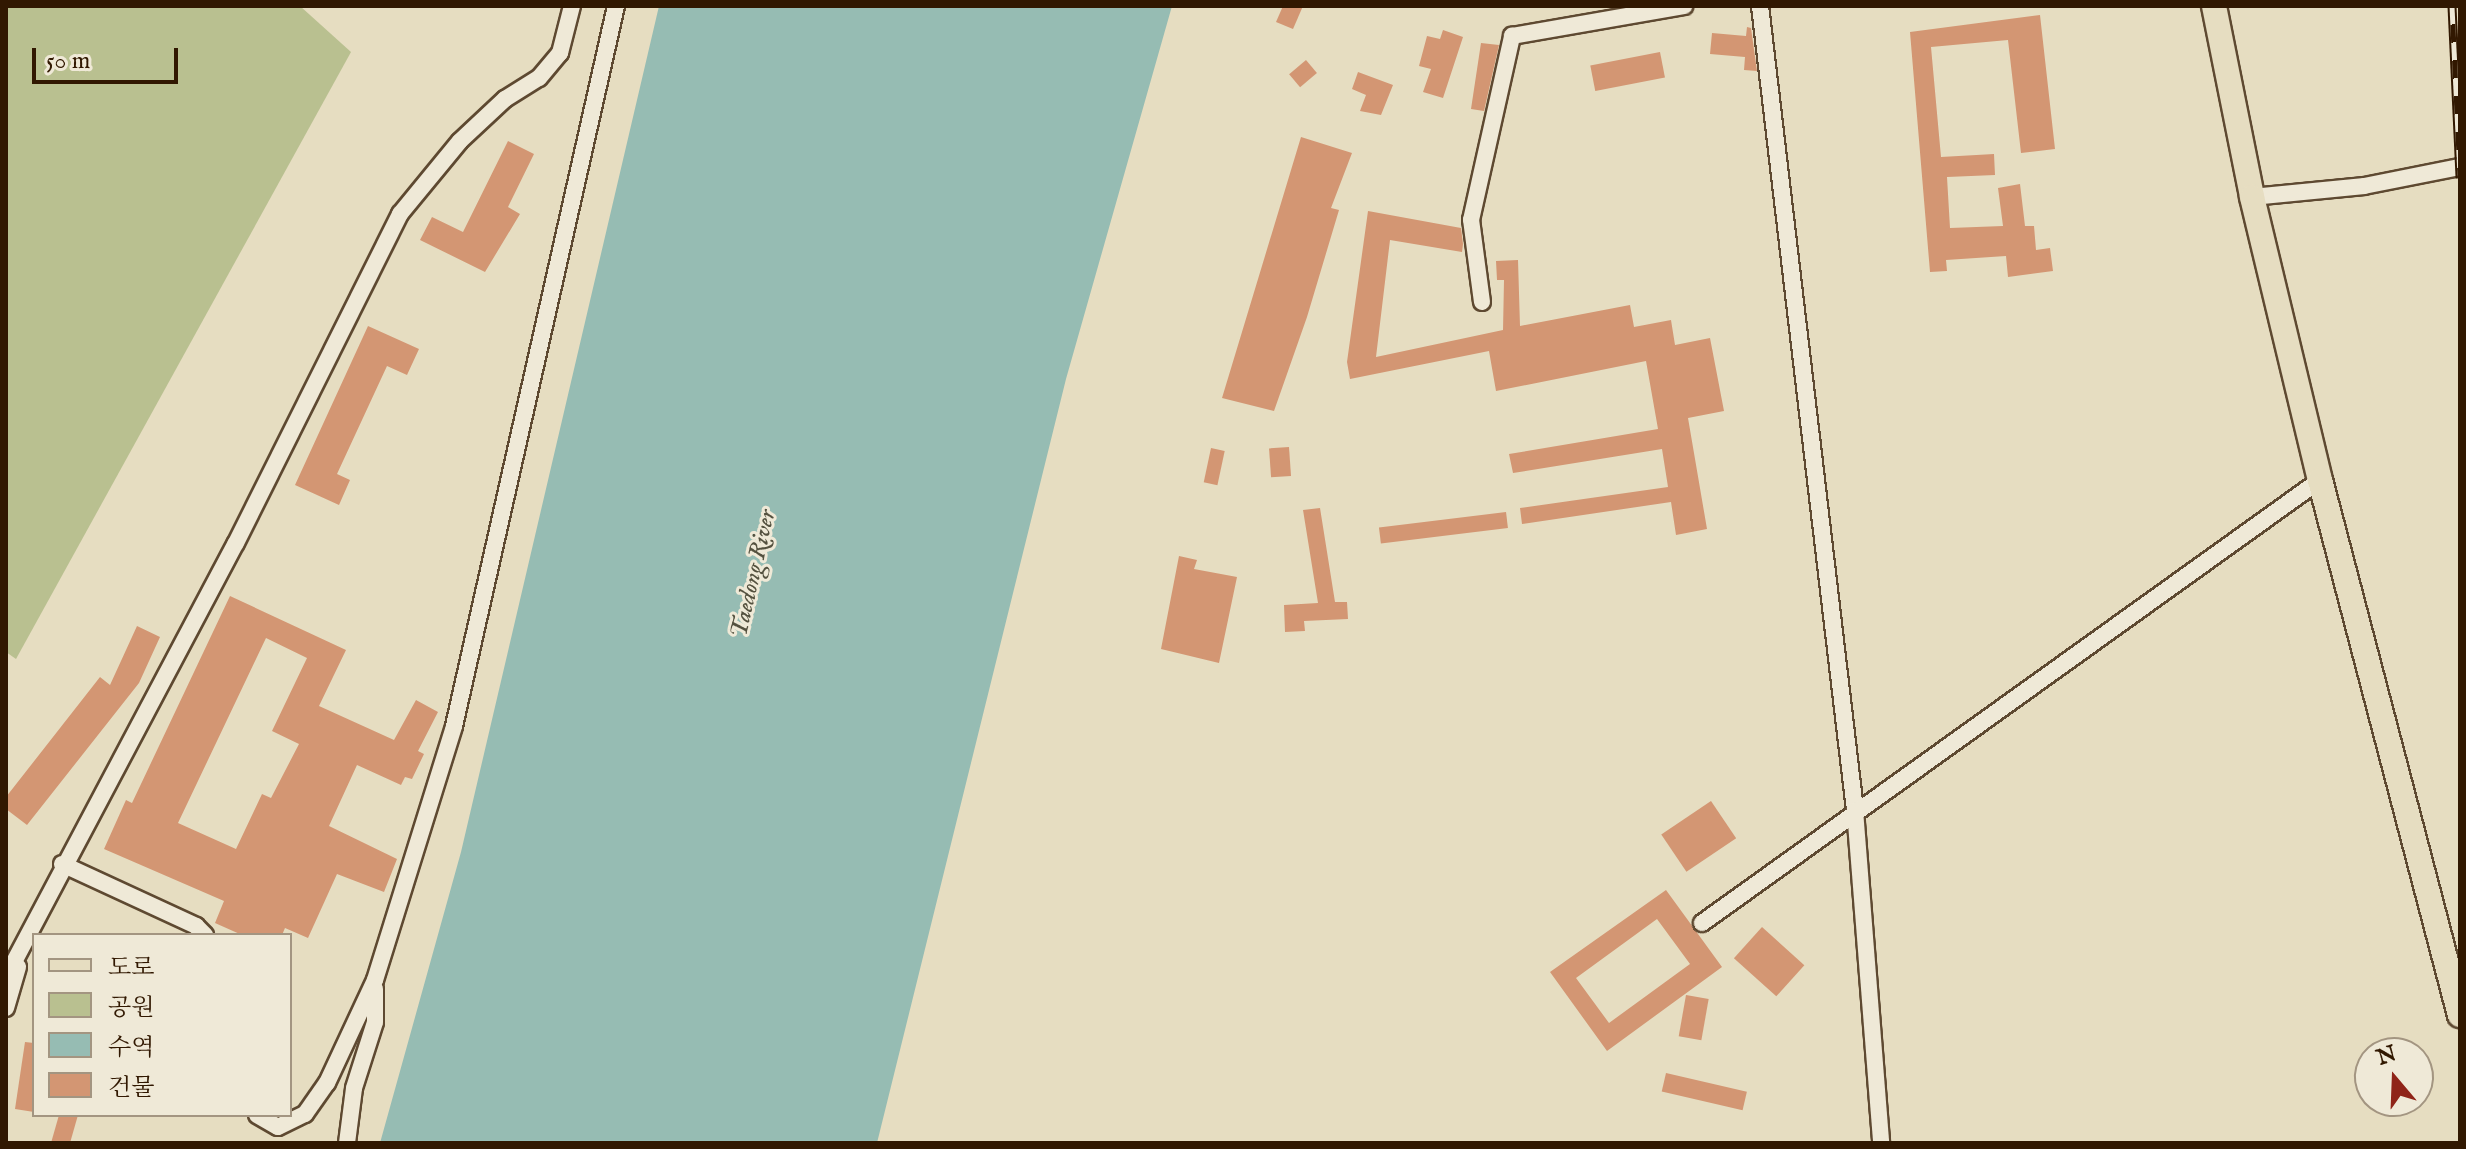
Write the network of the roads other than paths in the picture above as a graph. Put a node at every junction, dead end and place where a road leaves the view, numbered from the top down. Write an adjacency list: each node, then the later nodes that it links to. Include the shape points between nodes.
1 (572, 6): 11 (street, via 560,53 539,78 505,99 460,141 400,214 236,543)
2 (616, 6): 16 (street, via 454,726)
3 (1684, 6): 8 (street, via 1512,36 1471,220)
4 (1760, 6): 10 (street)
5 (2214, 6): 7 (main road)
6 (2460, 167): 7 (street, via 2364,186)
7 (2252, 197): 9 (main road)
8 (1482, 302)
9 (2320, 480): 10 (street); 18 (main road)
10 (1855, 810): 12 (street); 21 (street)
11 (62, 864): 13 (street); 14 (street)
12 (1702, 923)
13 (201, 933)
14 (24, 945): 15 (street); 17 (street)
15 (6, 977)
16 (375, 980): 19 (street, via 327,1083 305,1114 278,1127); 20 (street, via 375,1022 354,1088)
17 (6, 1008)
18 (2460, 1015)
19 (260, 1117)
20 (347, 1143)
21 (1881, 1143)

